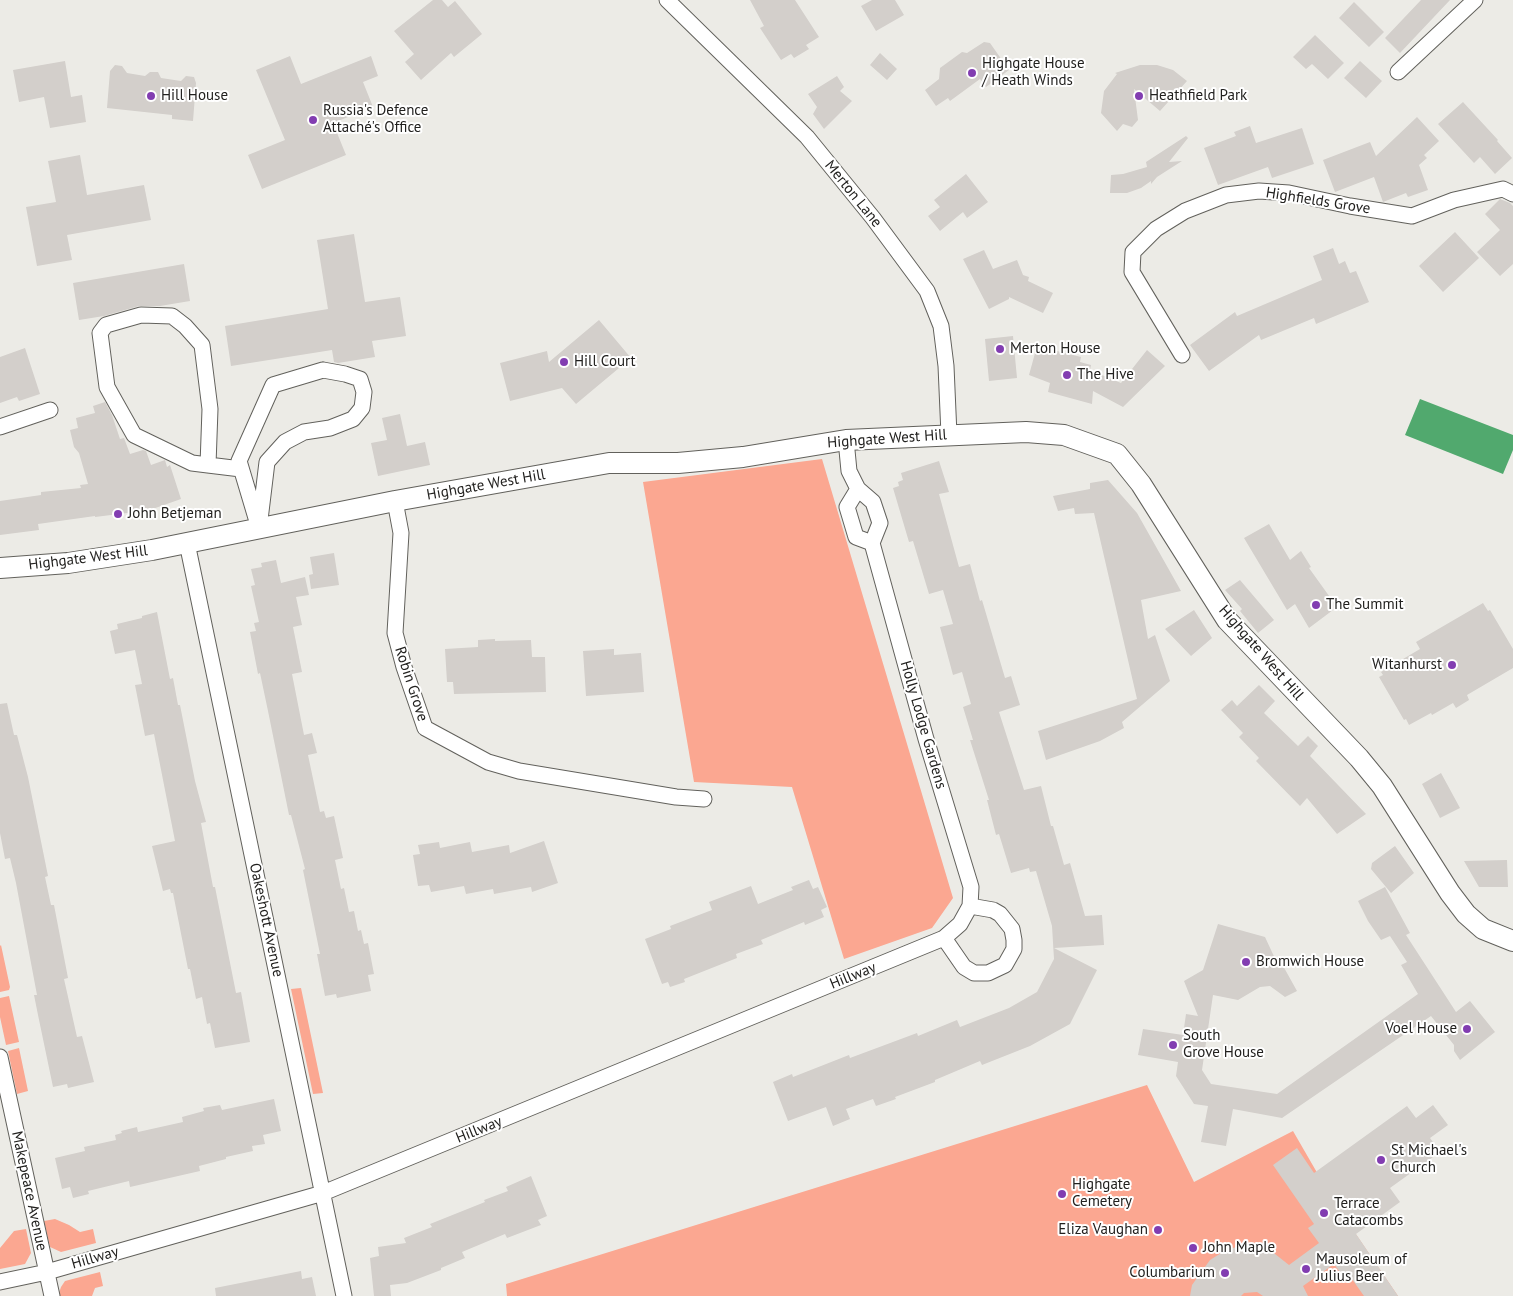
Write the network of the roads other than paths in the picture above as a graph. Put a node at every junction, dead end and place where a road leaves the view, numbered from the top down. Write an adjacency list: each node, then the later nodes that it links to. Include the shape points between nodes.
1 (1475, 0): 3 (street)
2 (671, 2): 8 (street, Merton Lane, via 807,137 927,291 941,326)
3 (1398, 72)
4 (1513, 194): 5 (street, Highfields Grove, via 1503,189 1493,191 1454,200 1412,216 1290,193 1259,191 1226,195 1185,212 1156,229 1133,252 1132,272)
5 (1182, 355)
6 (50, 410): 7 (street)
7 (0, 427)
8 (949, 435): 9 (street, Highgate West Hill); 21 (street, Highgate West Hill, via 1056,434 1117,454 1141,484 1227,620 1382,786 1466,914 1483,929)
9 (846, 440): 12 (street, via 849,471); 13 (street, Highgate West Hill, via 743,457 688,462 610,463)
10 (208, 465): 10 (street, via 192,463 134,435 107,387 100,333 106,325 141,315 172,316 186,326 202,345 210,409); 11 (street)
11 (241, 469): 14 (street); 14 (street, via 240,461 273,385 323,370 360,379 364,392 362,408 353,419 330,428 304,432 285,442 267,462)
12 (858, 489): 16 (street, via 873,502 880,523); 16 (street, via 847,507 856,537)
13 (395, 501): 14 (street, Highgate West Hill); 18 (street, Robin Grove, via 401,533 395,633 426,728 488,762 519,771)
14 (260, 528): 15 (street, Highgate West Hill)
15 (187, 543): 17 (street, Highgate West Hill, via 68,563); 23 (street, Oakeshott Avenue)
16 (872, 543): 19 (street, Holly Lodge Gardens, via 971,887)
17 (0, 568)
18 (704, 800)
19 (970, 906): 20 (street, via 960,924); 20 (street, via 993,910 1012,928 1014,949 1005,965 988,973 974,973 964,967)
20 (944, 938): 23 (street, Hillway)
21 (1513, 941)
22 (0, 1057): 24 (street, Makepeace Avenue)
23 (323, 1193): 24 (street, Hillway); 27 (street, Oakeshott Avenue)
24 (46, 1272): 25 (street, Hillway); 26 (street, Makepeace Avenue)
25 (0, 1282)
26 (52, 1296)
27 (344, 1296)

